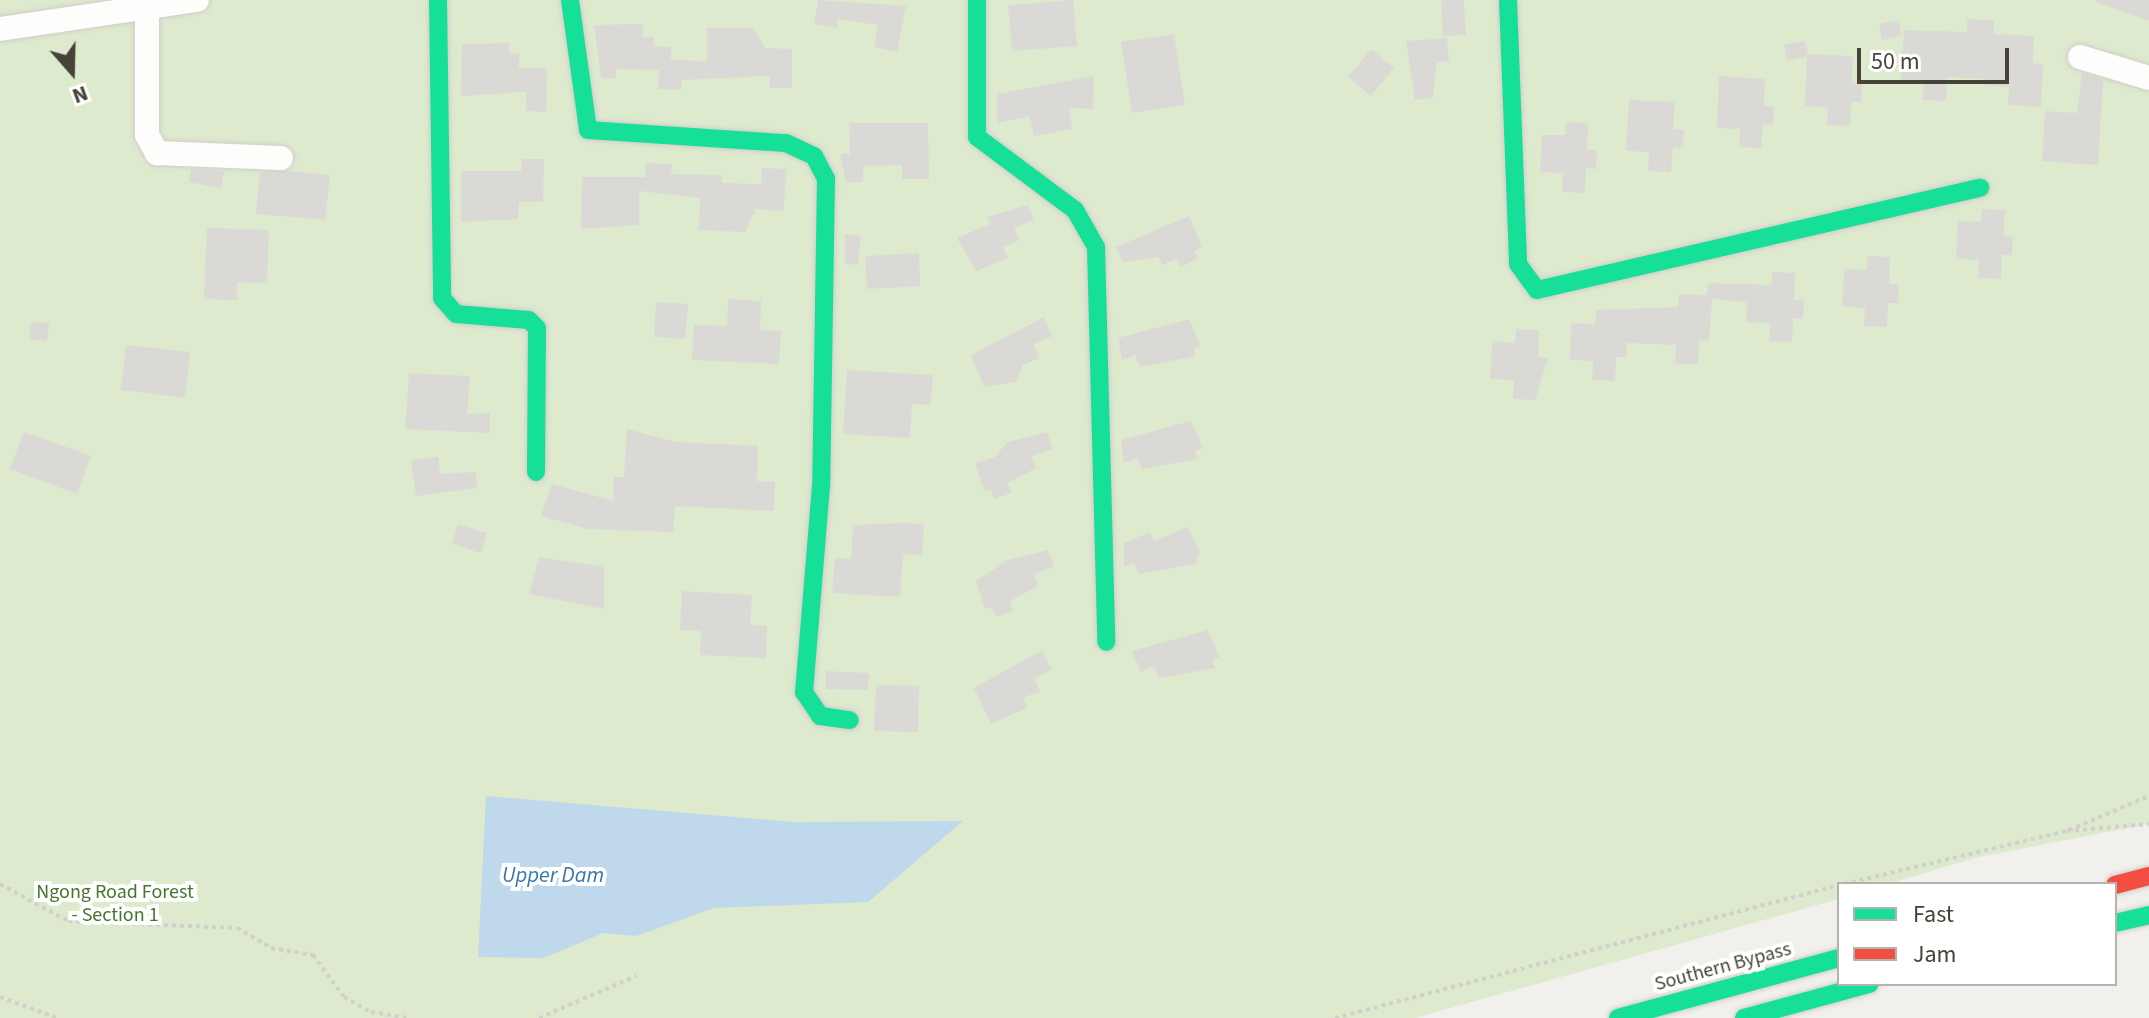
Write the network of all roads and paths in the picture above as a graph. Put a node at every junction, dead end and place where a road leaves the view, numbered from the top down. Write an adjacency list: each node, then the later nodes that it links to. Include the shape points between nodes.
1 (197, 0): 6 (street)
2 (438, 0): 13 (main road, via 442,298 456,314 529,320 537,328)
3 (570, 0): 15 (main road, via 588,130 602,136 786,143 814,156 826,179 821,486 804,692 820,716)
4 (977, 0): 14 (main road, via 977,137 1075,210 1096,247)
5 (1508, 0): 12 (main road, via 1518,264 1537,290)
6 (147, 8): 7 (street); 11 (street, via 147,135 157,153)
7 (34, 12): 8 (street)
8 (0, 29)
9 (2080, 57): 10 (street)
10 (2149, 78)
11 (281, 158)
12 (1980, 188)
13 (536, 472)
14 (1106, 642)
15 (850, 720)
16 (2149, 796): 18 (path)
17 (2149, 824): 18 (path)
18 (2067, 831): 20 (path)
19 (2149, 876): 22 (main road)
20 (1854, 882)
21 (0, 884): 31 (path, via 68,921 237,928 271,948 313,955 344,997 371,1012)
22 (2117, 884)
23 (1837, 886): 33 (path)
24 (2149, 915): 25 (main road)
25 (2117, 923)
26 (1837, 959): 34 (main road, Southern Bypass)
27 (636, 976): 32 (path)
28 (1862, 986): 35 (main road)
29 (0, 997): 30 (path)
30 (57, 1018)
31 (407, 1018)
32 (539, 1018)
33 (1335, 1018)
34 (1618, 1018)
35 (1744, 1018)

